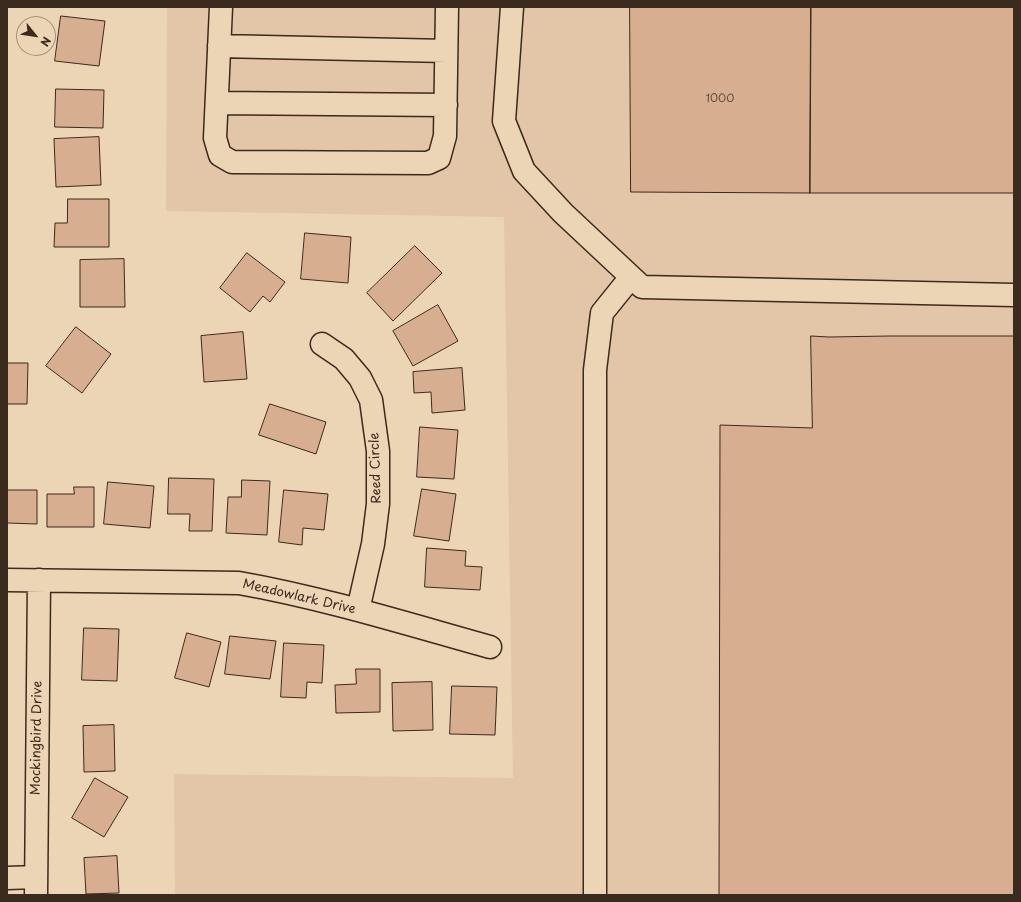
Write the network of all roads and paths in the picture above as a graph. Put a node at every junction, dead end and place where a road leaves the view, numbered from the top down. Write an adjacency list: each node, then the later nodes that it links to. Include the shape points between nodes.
1 (221, 7): 4 (street)
2 (447, 7): 5 (street)
3 (512, 7): 8 (street, via 504,121 524,171 563,213)
4 (219, 46): 5 (street); 6 (street)
5 (446, 51): 7 (street)
6 (217, 103): 7 (street); 7 (street, via 215,138 220,155 232,162 428,163 439,158 445,136)
7 (446, 105)
8 (631, 277): 9 (street, via 642,288); 17 (street, via 602,313 595,370)
9 (1014, 295)
10 (322, 344): 13 (street, Reed Circle, via 344,359 360,378 371,400 378,451 378,504 373,544)
11 (7, 580): 12 (street, Meadowlark Drive)
12 (39, 580): 13 (street, Meadowlark Drive, via 239,583); 16 (street, Mockingbird Drive)
13 (358, 610): 14 (street, Meadowlark Drive)
14 (490, 647)
15 (7, 878): 16 (street)
16 (36, 886)
17 (595, 895)

